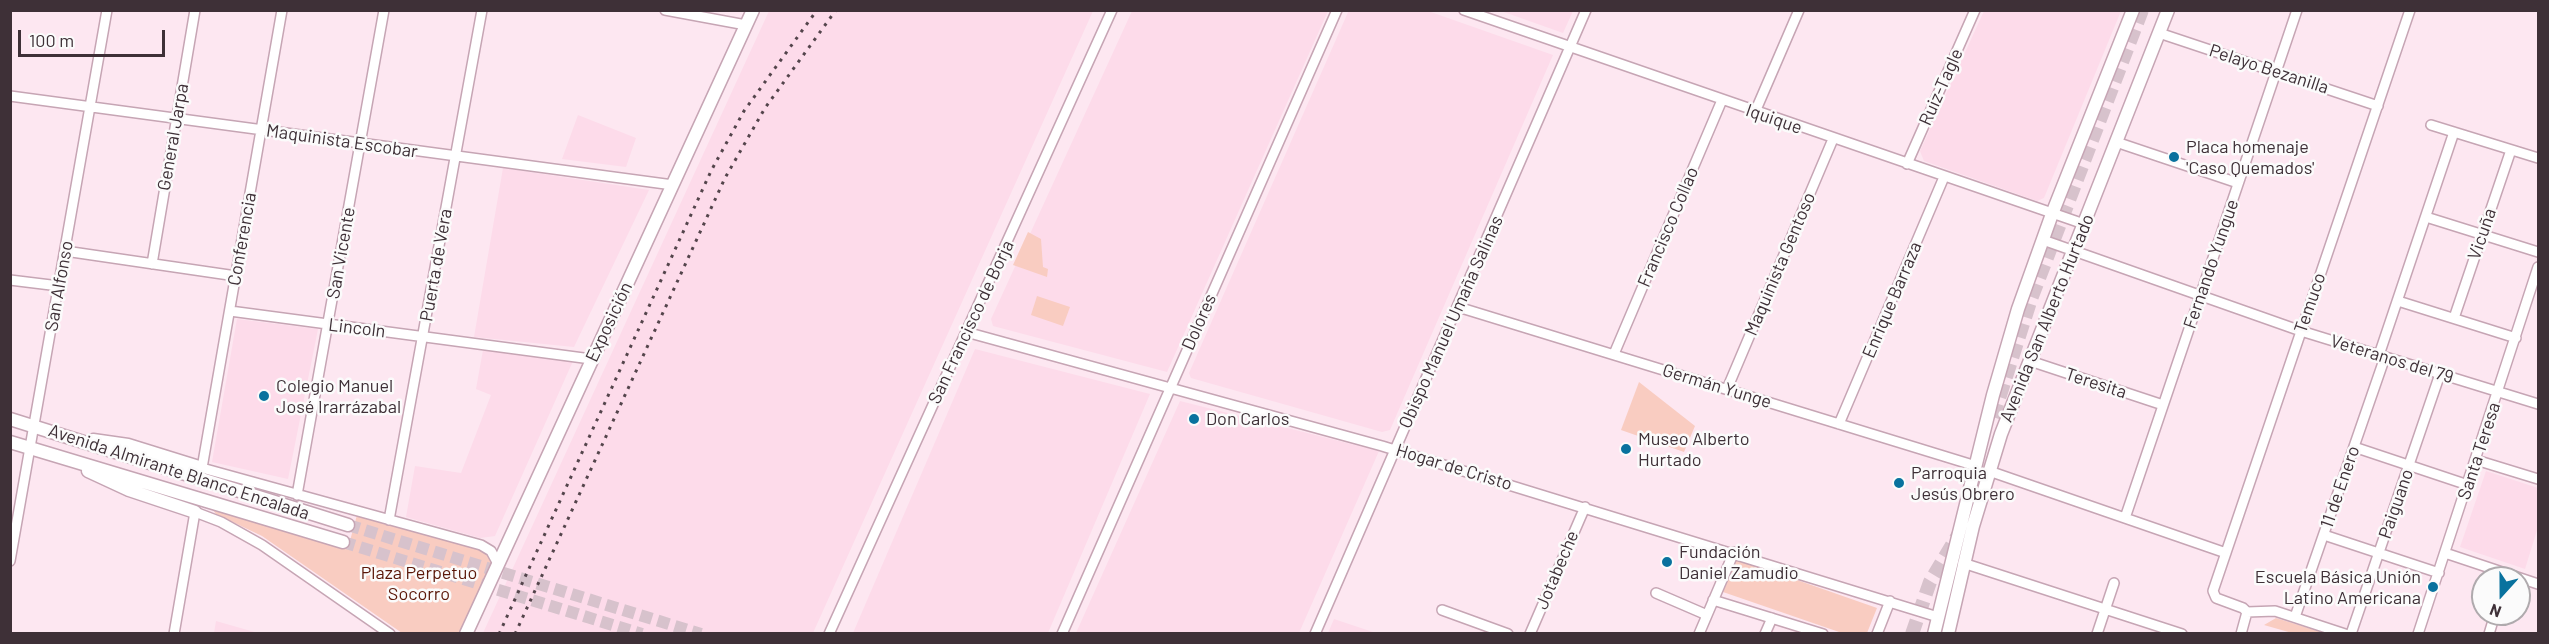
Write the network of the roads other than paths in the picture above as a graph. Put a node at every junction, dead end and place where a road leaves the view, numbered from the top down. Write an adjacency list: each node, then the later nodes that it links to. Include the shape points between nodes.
1 (107, 10): 25 (street, San Alfonso)
2 (195, 10): 27 (street, General Jarpa)
3 (282, 10): 29 (street, Conferencia)
4 (384, 10): 33 (street, San Vicente)
5 (482, 10): 35 (street, Puerta de Vera)
6 (665, 10): 18 (street)
7 (753, 10): 18 (main road, Exposición)
8 (1112, 10): 61 (street, San Francisco de Borja)
9 (1337, 10): 69 (street, Dolores)
10 (1464, 10): 20 (street, Iquique)
11 (1587, 10): 20 (street, Obispo Manuel Umaña Salinas)
12 (1799, 10): 26 (street)
13 (1975, 10): 37 (street, Ruiz-Tagle)
14 (2133, 10): 41 (main road, Avenida San Alberto Hurtado)
15 (2168, 10): 19 (main road, Avenida San Alberto Hurtado)
16 (2296, 10): 21 (street, Fernando Yungue)
17 (2410, 10): 24 (street, Temuco)
18 (746, 25): 40 (main road, Exposición)
19 (2159, 33): 21 (street, Pelayo Bezanilla); 32 (main road, Avenida San Alberto Hurtado)
20 (1570, 48): 23 (street, Iquique); 56 (street, Obispo Manuel Umaña Salinas)
21 (2276, 72): 24 (street, Pelayo Bezanilla); 39 (street, Fernando Yungue)
22 (10, 96): 25 (street, Maquinista Escobar)
23 (1722, 100): 26 (street, Iquique); 64 (street, Francisco Collao)
24 (2378, 106): 60 (street, Temuco)
25 (90, 107): 27 (street, Maquinista Escobar); 46 (street, San Alfonso)
26 (1755, 112): 31 (street, Iquique)
27 (176, 119): 29 (street, Maquinista Escobar); 49 (street, General Jarpa)
28 (2431, 125): 30 (street)
29 (261, 130): 33 (street, Maquinista Escobar); 51 (street, Conferencia)
30 (2454, 132): 34 (street); 42 (street, 11 de Enero)
31 (1833, 139): 37 (street, Iquique); 70 (street, Maquinista Gentoso)
32 (2116, 142): 39 (street); 43 (main road, Avenida San Alberto Hurtado)
33 (360, 143): 35 (street, Maquinista Escobar); 59 (street, San Vicente)
34 (2511, 150): 36 (street); 44 (street, Vicuña)
35 (456, 156): 40 (street, Maquinista Escobar); 62 (street, Puerta de Vera)
36 (2538, 158)
37 (1907, 164): 38 (street, Iquique)
38 (1944, 177): 41 (street, Iquique); 75 (street, Enrique Barraza)
39 (2238, 183): 54 (street, Fernando Yungue)
40 (673, 185): 66 (main road, Exposición)
41 (2052, 214): 43 (street, Iquique); 45 (main road, Avenida San Alberto Hurtado)
42 (2426, 217): 44 (street); 55 (street, 11 de Enero)
43 (2084, 225): 47 (main road, Avenida San Alberto Hurtado)
44 (2482, 235): 48 (street); 58 (street, Vicuña)
45 (2043, 240): 47 (street, Veteranos del 79); 84 (main road, Avenida San Alberto Hurtado, via 2010,338)
46 (65, 251): 49 (street); 53 (street, San Alfonso)
47 (2073, 251): 54 (street, Veteranos del 79); 67 (main road, Avenida San Alberto Hurtado)
48 (2538, 252)
49 (152, 264): 51 (street)
50 (2538, 267): 63 (street, Santa Teresa)
51 (236, 276): 57 (street, Conferencia)
52 (10, 280): 53 (street)
53 (59, 286): 76 (street, San Alfonso)
54 (2200, 296): 60 (street, Veteranos del 79); 73 (street, Fernando Yungue)
55 (2398, 301): 58 (street); 65 (street, 11 de Enero)
56 (1458, 307): 64 (street, Germán Yunge); 81 (street, Obispo Manuel Umaña Salinas)
57 (230, 311): 59 (street, Lincoln); 86 (street, Conferencia)
58 (2454, 318): 63 (street)
59 (328, 324): 62 (street, Lincoln); 90 (street, San Vicente)
60 (2301, 331): 65 (street, Veteranos del 79); 99 (street, Temuco)
61 (966, 332): 69 (street, Hogar de Cristo); 122 (street, San Francisco de Borja)
62 (423, 337): 66 (street, Lincoln); 94 (street, Puerta de Vera)
63 (2516, 338): 71 (street, Santa Teresa)
64 (1614, 354): 70 (street, Germán Yunge)
65 (2382, 356): 68 (street, Veteranos del 79); 79 (street, 11 de Enero)
66 (591, 359): 103 (main road, Exposición)
67 (2030, 361): 73 (street, Teresita); 87 (main road, Avenida San Alberto Hurtado)
68 (2440, 374): 71 (street, Veteranos del 79); 85 (street, Paiguano)
69 (1170, 387): 81 (street, Hogar de Cristo); 123 (street, Dolores)
70 (1726, 389): 75 (street, Germán Yunge)
71 (2499, 392): 72 (street, Veteranos del 79); 82 (street, Santa Teresa)
72 (2538, 404)
73 (2163, 405): 93 (street, Fernando Yungue)
74 (10, 420): 76 (main road, Avenida Almirante Blanco Encalada)
75 (1839, 424): 84 (street, Germán Yunge)
76 (33, 426): 77 (main road, Avenida Almirante Blanco Encalada); 80 (street, San Alfonso)
77 (74, 439): 86 (main road, via 128,445); 95 (main road, Avenida Almirante Blanco Encalada)
78 (10, 442): 80 (main road, Avenida Almirante Blanco Encalada)
79 (2354, 447): 85 (street); 96 (street, 11 de Enero)
80 (30, 448): 83 (main road, Avenida Almirante Blanco Encalada); 102 (street, San Alfonso)
81 (1395, 450): 91 (street, Hogar de Cristo); 124 (street, Obispo Manuel Umaña Salinas)
82 (2476, 460): 88 (street); 89 (street, Santa Teresa)
83 (72, 461): 92 (main road, via 110,482); 97 (main road, Avenida Almirante Blanco Encalada)
84 (1976, 466): 115 (main road, Avenida San Alberto Hurtado)
85 (2409, 466): 89 (street); 100 (street, Paiguano)
86 (202, 468): 90 (street, Avenida Almirante Blanco Encalada)
87 (1989, 471): 93 (street); 104 (main road, Avenida San Alberto Hurtado)
88 (2538, 479)
89 (2468, 485): 101 (street, Santa Teresa)
90 (297, 495): 94 (street, Avenida Almirante Blanco Encalada)
91 (1585, 507): 98 (street, Hogar de Cristo); 126 (street, Jotabeche)
92 (195, 512): 119 (street); 120 (street, Avenida Almirante Blanco Encalada, via 262,545)
93 (2125, 518): 99 (street)
94 (389, 520): 103 (street, Avenida Almirante Blanco Encalada, via 481,545 491,551)
95 (348, 525)
96 (2324, 535): 100 (street); 116 (street, 11 de Enero)
97 (343, 542)
98 (1734, 552): 109 (street); 110 (street, Hogar de Cristo)
99 (2226, 553): 113 (street, Temuco, via 2214,596)
100 (2379, 553): 106 (street); 137 (street, Paiguano)
101 (2445, 553): 105 (street); 106 (street, Santa Teresa)
102 (10, 561)
103 (497, 562): 121 (main road, Exposición)
104 (1963, 563): 111 (street); 132 (main road, Avenida San Alberto Hurtado)
105 (2481, 566)
106 (2439, 573): 138 (street, Santa Teresa)
107 (2114, 583): 111 (street)
108 (1656, 593): 114 (street)
109 (1713, 600): 114 (street); 117 (street)
110 (1890, 601): 115 (street, Hogar de Cristo); 130 (street)
111 (2105, 609): 133 (street); 134 (street)
112 (1442, 610): 125 (street)
113 (2247, 612): 116 (street, via 2276,611); 135 (street)
114 (1707, 615): 127 (street)
115 (1938, 617): 131 (main road, Avenida San Alberto Hurtado)
116 (2295, 617): 136 (street)
117 (1772, 618): 118 (street); 128 (street)
118 (1809, 631): 129 (street)
119 (174, 633)
120 (390, 633)
121 (466, 633)
122 (829, 633)
123 (1062, 633)
124 (1315, 633)
125 (1508, 633)
126 (1530, 633)
127 (1699, 633)
128 (1765, 633)
129 (1823, 633)
130 (1876, 633)
131 (1934, 633)
132 (1948, 633)
133 (2097, 633)
134 (2182, 633)
135 (2241, 633)
136 (2345, 633)
137 (2351, 633)
138 (2418, 633)

